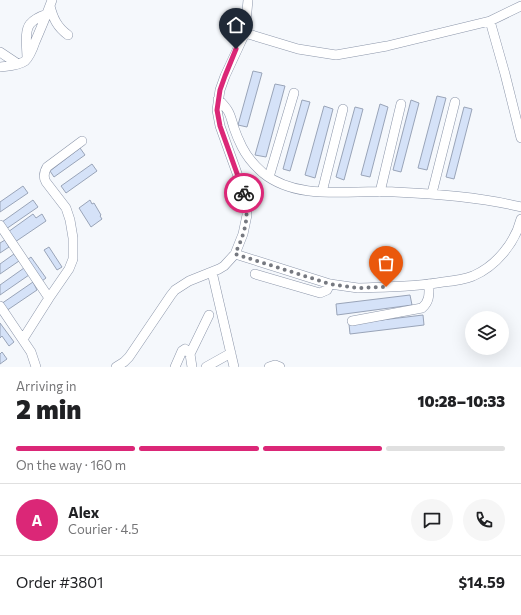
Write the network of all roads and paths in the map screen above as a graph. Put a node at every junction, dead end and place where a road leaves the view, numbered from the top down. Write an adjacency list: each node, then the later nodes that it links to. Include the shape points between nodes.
1 (248, 0): 5 (street)
2 (521, 6): 4 (street)
3 (49, 7): 6 (street, via 58,25); 8 (street, via 32,49 25,61)
4 (490, 21): 5 (street, via 387,46 336,55 298,49); 15 (street)
5 (244, 33): 11 (street)
6 (68, 35)
7 (0, 52): 8 (street)
8 (18, 64): 9 (street)
9 (0, 66)
10 (294, 94): 17 (street)
11 (218, 99): 17 (street, via 229,112 243,149 250,160); 24 (street, via 220,126 246,201 247,215)
12 (456, 102): 20 (street)
13 (401, 104): 19 (street)
14 (343, 108): 18 (street)
15 (521, 138)
16 (82, 141): 31 (street, via 47,167 44,173 44,179 66,208 73,238 73,259 69,269)
17 (269, 177): 18 (street, via 299,190)
18 (322, 192): 19 (street)
19 (380, 192): 20 (street)
20 (432, 194): 21 (street)
21 (521, 207)
22 (521, 219): 30 (street, via 512,241 503,253 481,271 460,280)
23 (0, 225): 31 (street)
24 (235, 254): 25 (street); 26 (street, via 224,266)
25 (276, 266): 28 (street); 29 (street)
26 (212, 272): 36 (street); 39 (street, via 175,290 129,357)
27 (255, 274): 28 (street)
28 (272, 279): 29 (street, via 320,293 327,290)
29 (330, 284): 30 (street, via 358,288)
30 (429, 284): 34 (street, via 429,300 422,308)
31 (48, 298): 35 (street)
32 (0, 306): 35 (street)
33 (209, 316): 37 (street)
34 (352, 321)
35 (23, 339): 38 (street)
36 (231, 353): 42 (street); 43 (street)
37 (190, 354): 40 (street, via 186,350 182,351); 41 (street)
38 (36, 367)
39 (116, 367)
40 (175, 367)
41 (192, 367)
42 (206, 367)
43 (234, 367)
44 (270, 367): 45 (street)
45 (280, 367)

